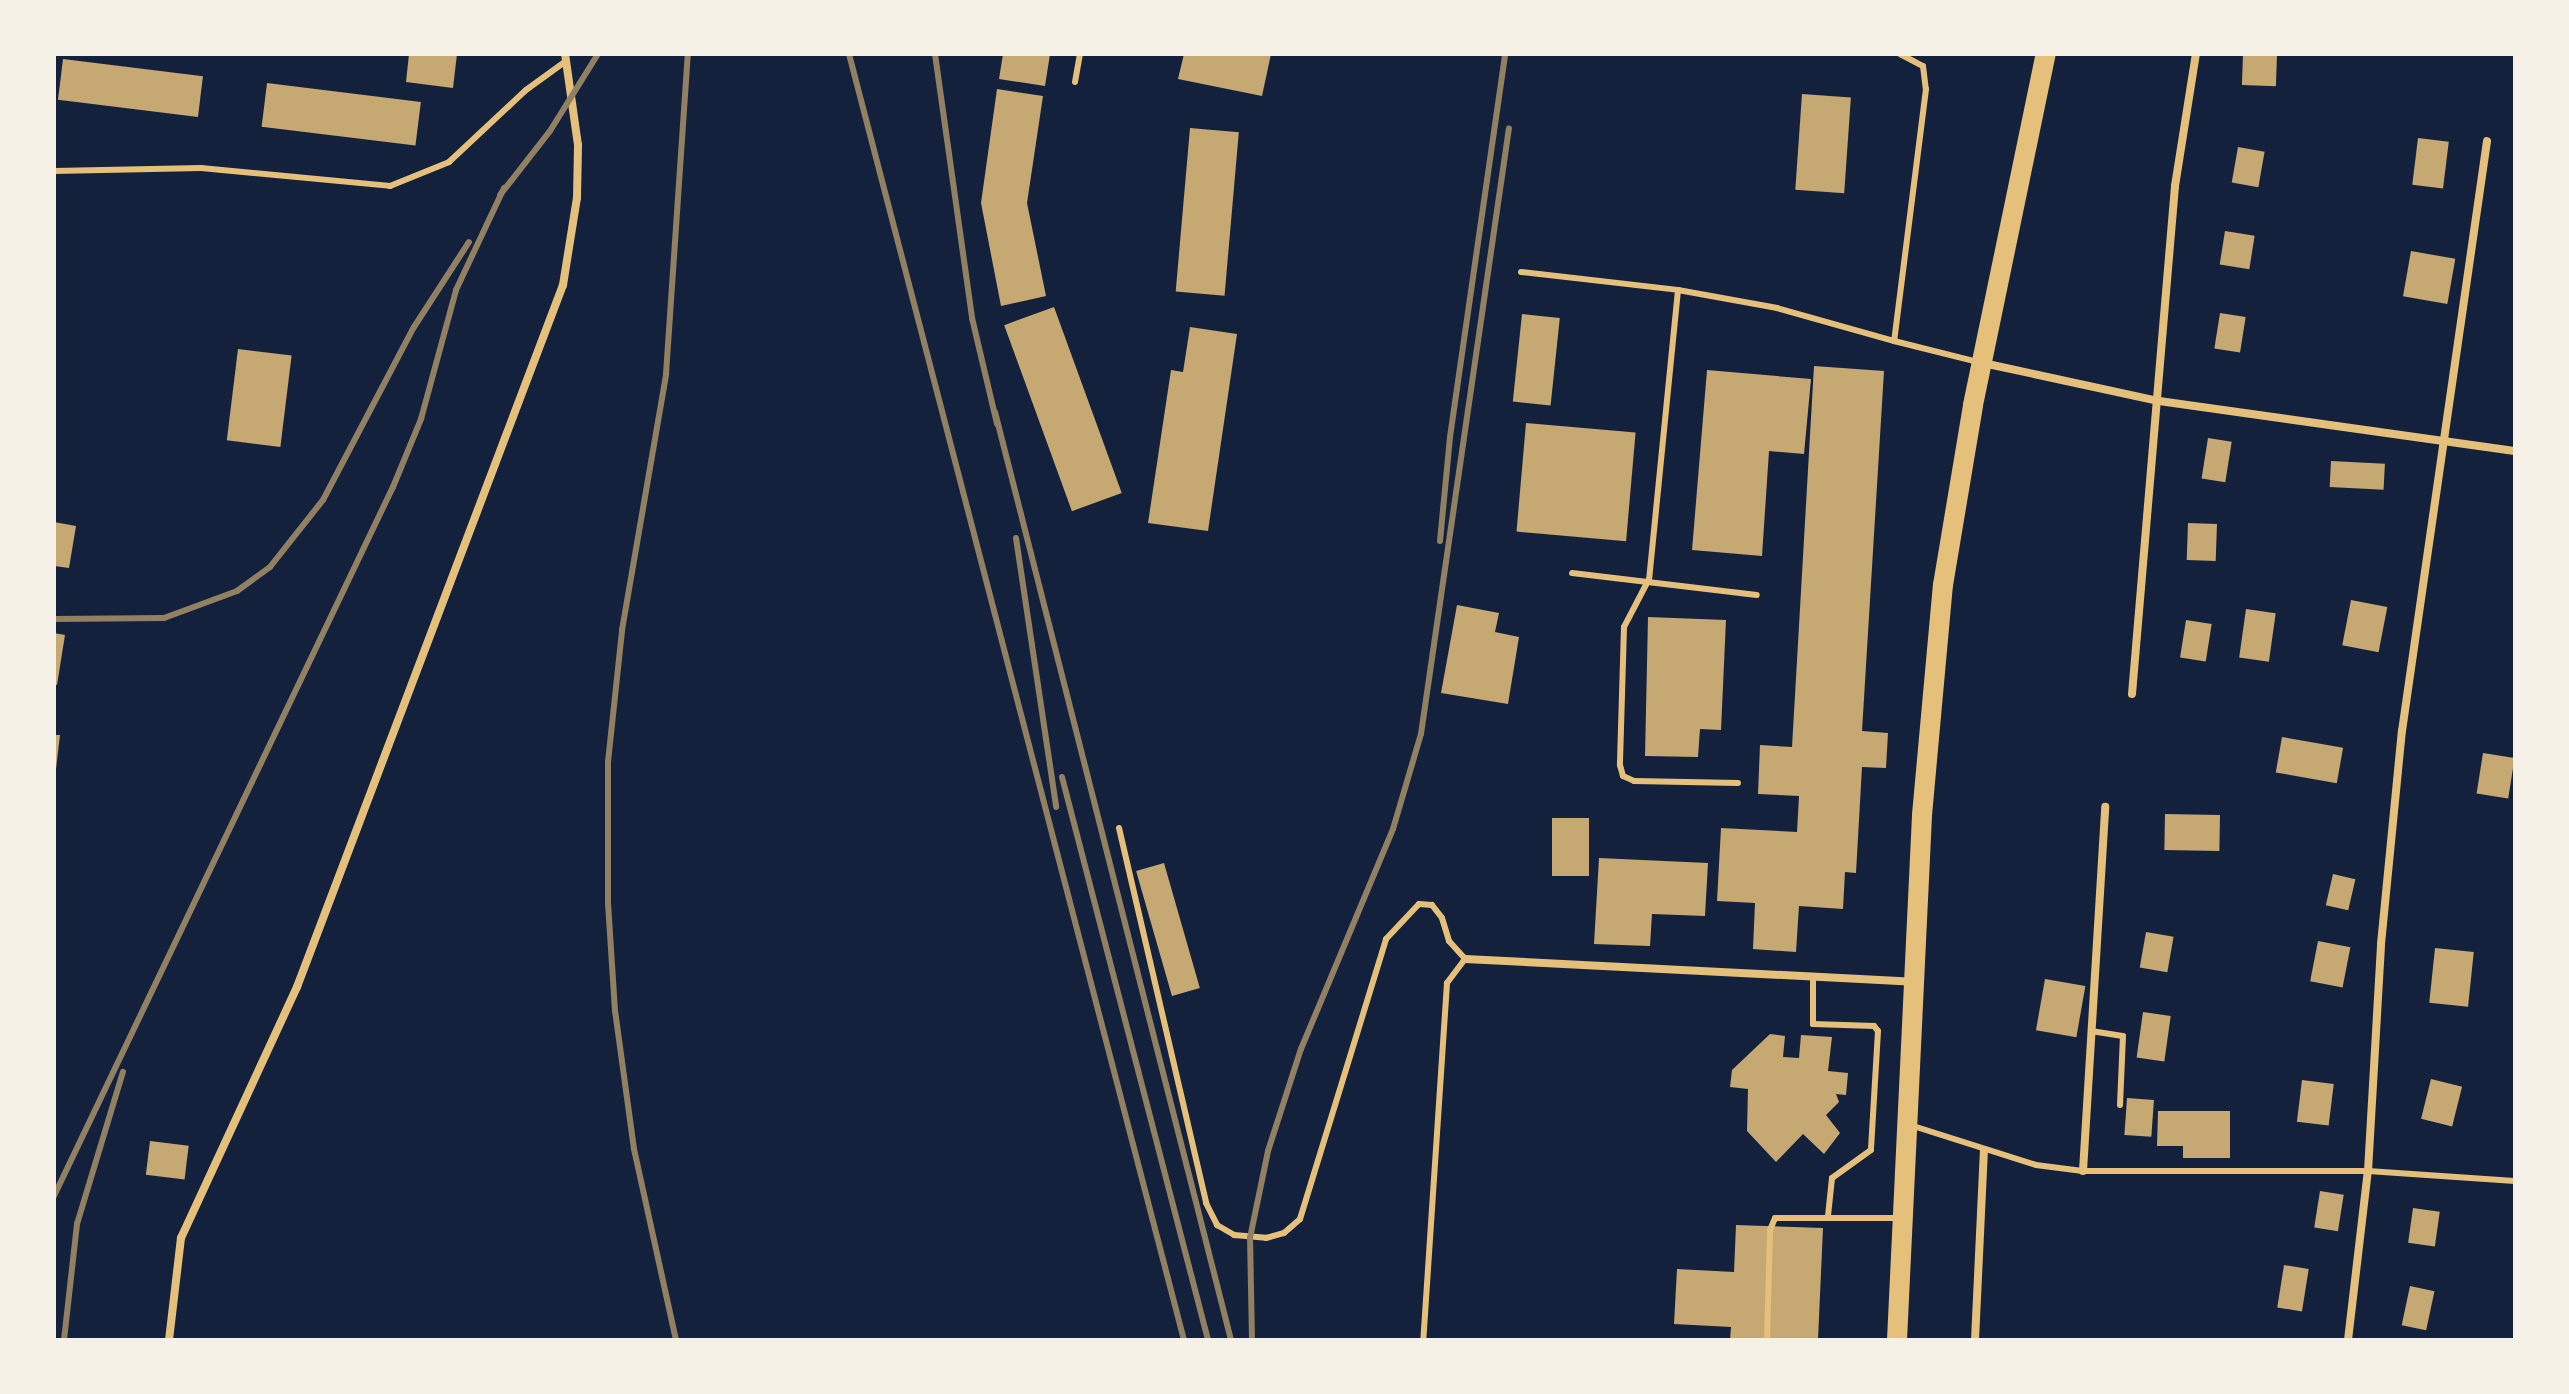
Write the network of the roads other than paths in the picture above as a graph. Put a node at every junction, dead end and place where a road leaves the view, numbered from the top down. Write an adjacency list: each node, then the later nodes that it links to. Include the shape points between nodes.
1 (1080, 54): 6 (lane)
2 (1900, 54): 11 (lane, via 1923,66 1926,89)
3 (2046, 54): 12 (main road)
4 (2196, 54): 13 (street, via 2175,186)
5 (566, 57): 8 (lane, via 449,162 390,186 201,168); 35 (street, via 578,145 577,198 563,285 297,987 181,1238)
6 (1075, 82)
7 (2487, 141): 14 (street)
8 (54, 171)
9 (1521, 272): 10 (lane)
10 (1678, 290): 11 (lane, via 1777,308); 17 (lane)
11 (1894, 341): 12 (lane)
12 (1981, 362): 13 (street); 25 (main road, via 1958,480 1931,688)
13 (2159, 401): 14 (street); 19 (street)
14 (2442, 441): 15 (street); 31 (street, via 2392,825)
15 (2515, 451)
16 (1572, 573): 17 (lane)
17 (1649, 579): 18 (lane); 20 (lane, via 1624,627 1623,776 1634,781)
18 (1757, 595)
19 (2132, 694)
20 (1738, 783)
21 (2105, 807): 26 (street)
22 (1119, 828): 23 (lane, via 1206,1203 1217,1225 1234,1235 1266,1238 1284,1233 1300,1219 1386,939 1405,914 1419,904 1432,905 1449,941)
23 (1465, 959): 24 (street); 36 (lane, via 1447,983)
24 (1813, 978): 25 (street); 33 (lane, via 1813,1024 1874,1026 1878,1031 1871,1150 1832,1178)
25 (1914, 982): 28 (main road)
26 (2091, 1031): 27 (lane, via 2123,1036); 30 (street)
27 (2120, 1105)
28 (1906, 1123): 29 (lane); 34 (main road)
29 (1984, 1150): 30 (lane); 39 (street)
30 (2083, 1171): 31 (lane)
31 (2368, 1171): 32 (lane); 40 (street)
32 (2515, 1181)
33 (1828, 1216): 34 (lane); 37 (lane, via 1775,1218 1770,1230)
34 (1902, 1218): 38 (main road)
35 (169, 1340)
36 (1423, 1340)
37 (1767, 1340)
38 (1897, 1340)
39 (1975, 1340)
40 (2348, 1340)

